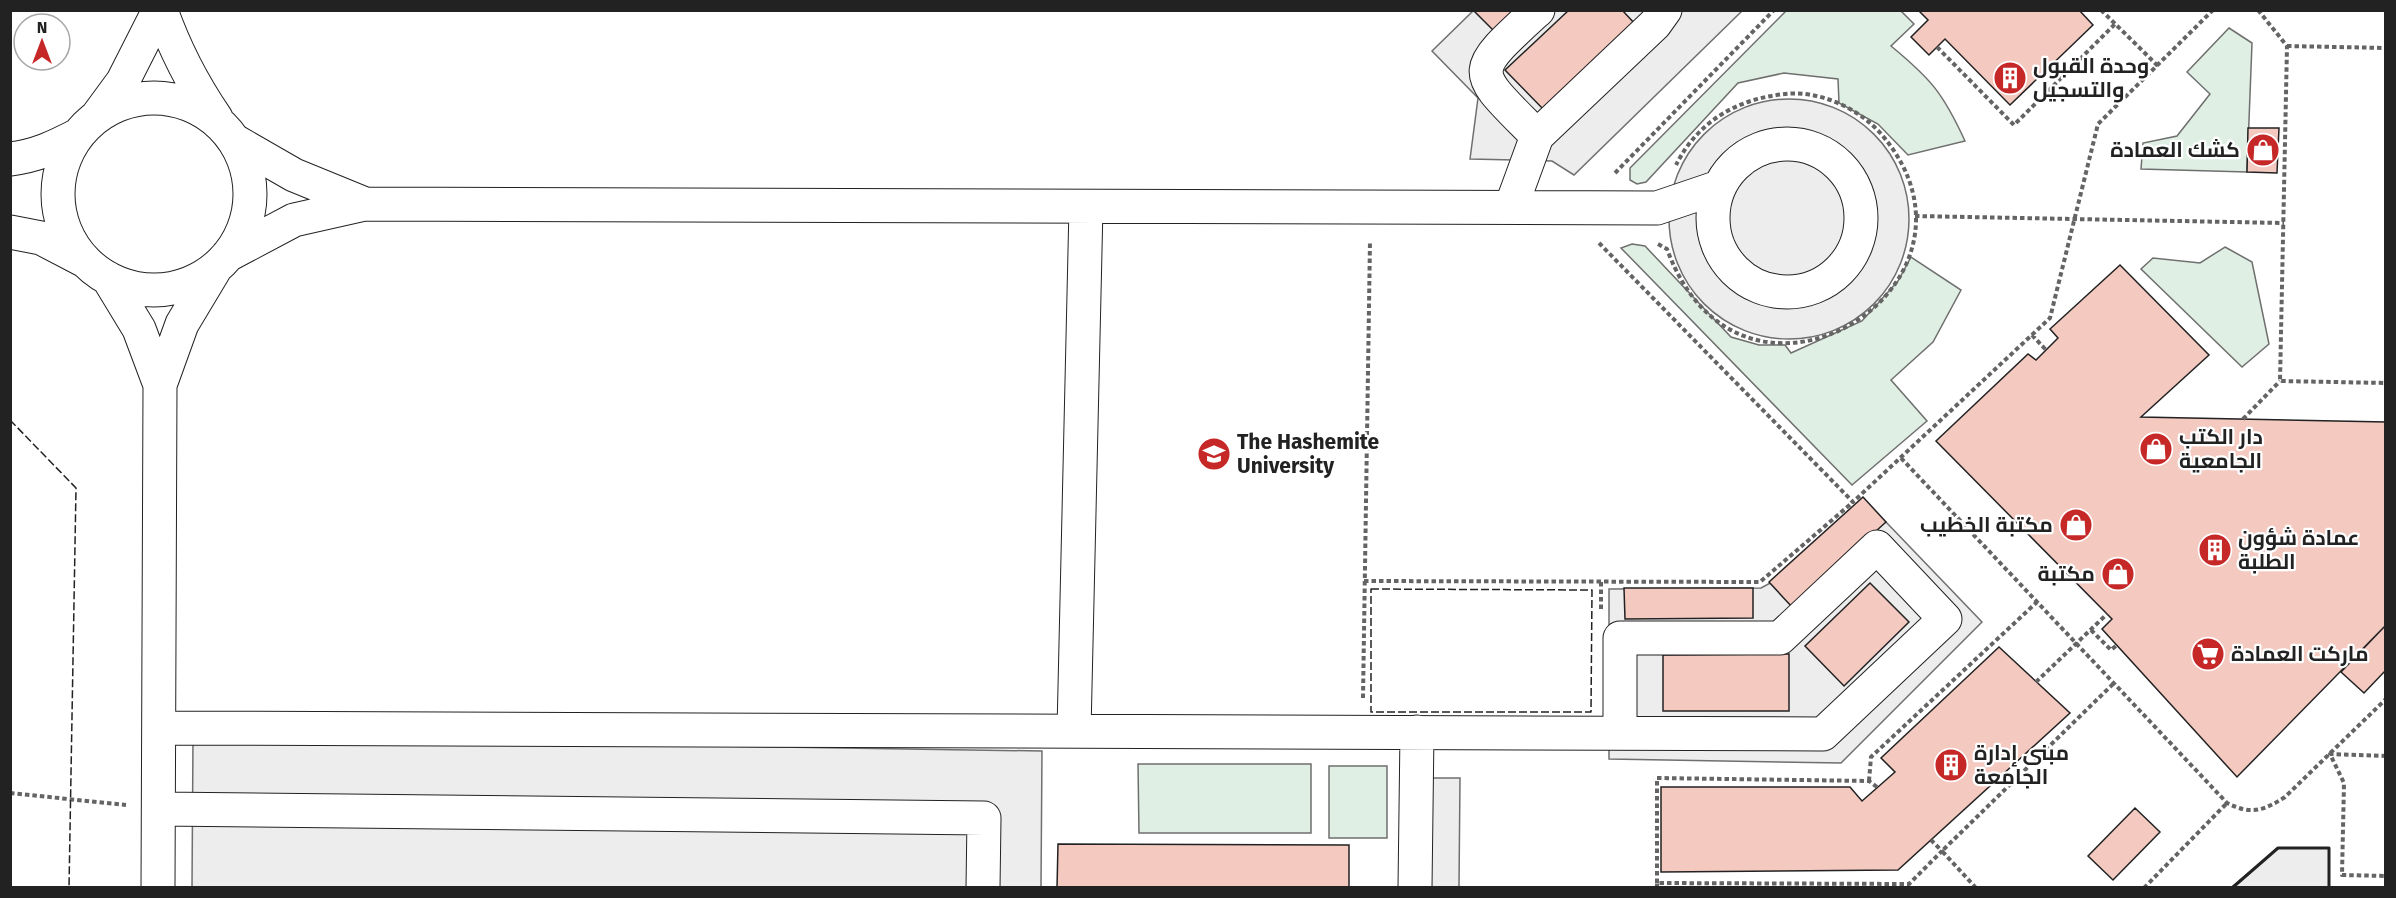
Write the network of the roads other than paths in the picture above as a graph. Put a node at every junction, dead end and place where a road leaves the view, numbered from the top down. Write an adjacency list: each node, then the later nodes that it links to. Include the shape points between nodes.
1 (160, 10): 4 (street, via 123,81); 5 (street, via 191,82)
2 (1538, 10): 6 (street, via 1493,52 1485,71 1492,91)
3 (1665, 10): 6 (street)
4 (87, 126): 5 (street, via 114,106 152,98 171,99 207,114); 7 (street, via 52,149); 16 (street, via 60,170 58,209 72,246)
5 (229, 134): 9 (street, via 294,175); 15 (street, via 249,179 250,199 240,238)
6 (1537, 136): 11 (street)
7 (10, 159)
8 (1719, 187): 12 (street); 14 (street, via 1714,203); 14 (street, via 1732,168 1749,154 1780,145 1812,148 1847,173 1858,193 1861,225 1852,256 1838,273 1800,292 1756,286 1724,258)
9 (365, 204): 10 (street); 15 (street, via 294,220)
10 (1086, 207): 11 (street); 19 (street)
11 (1511, 207): 12 (street)
12 (1657, 208): 14 (street, via 1689,220)
13 (10, 232): 16 (street, via 41,238)
14 (1715, 238)
15 (221, 262): 16 (street, via 199,279 162,290 143,290); 17 (street, via 182,324)
16 (96, 270): 17 (street, via 139,329)
17 (160, 385): 18 (street)
18 (160, 728): 19 (street); 22 (street)
19 (1074, 731): 20 (street)
20 (1417, 732): 21 (street); 25 (street)
21 (1620, 733): 21 (street, via 1823,734 1945,619 1877,547 1780,638 1620,638)
22 (160, 809): 23 (street); 24 (street, via 984,818)
23 (158, 888)
24 (983, 888)
25 (1415, 888)

